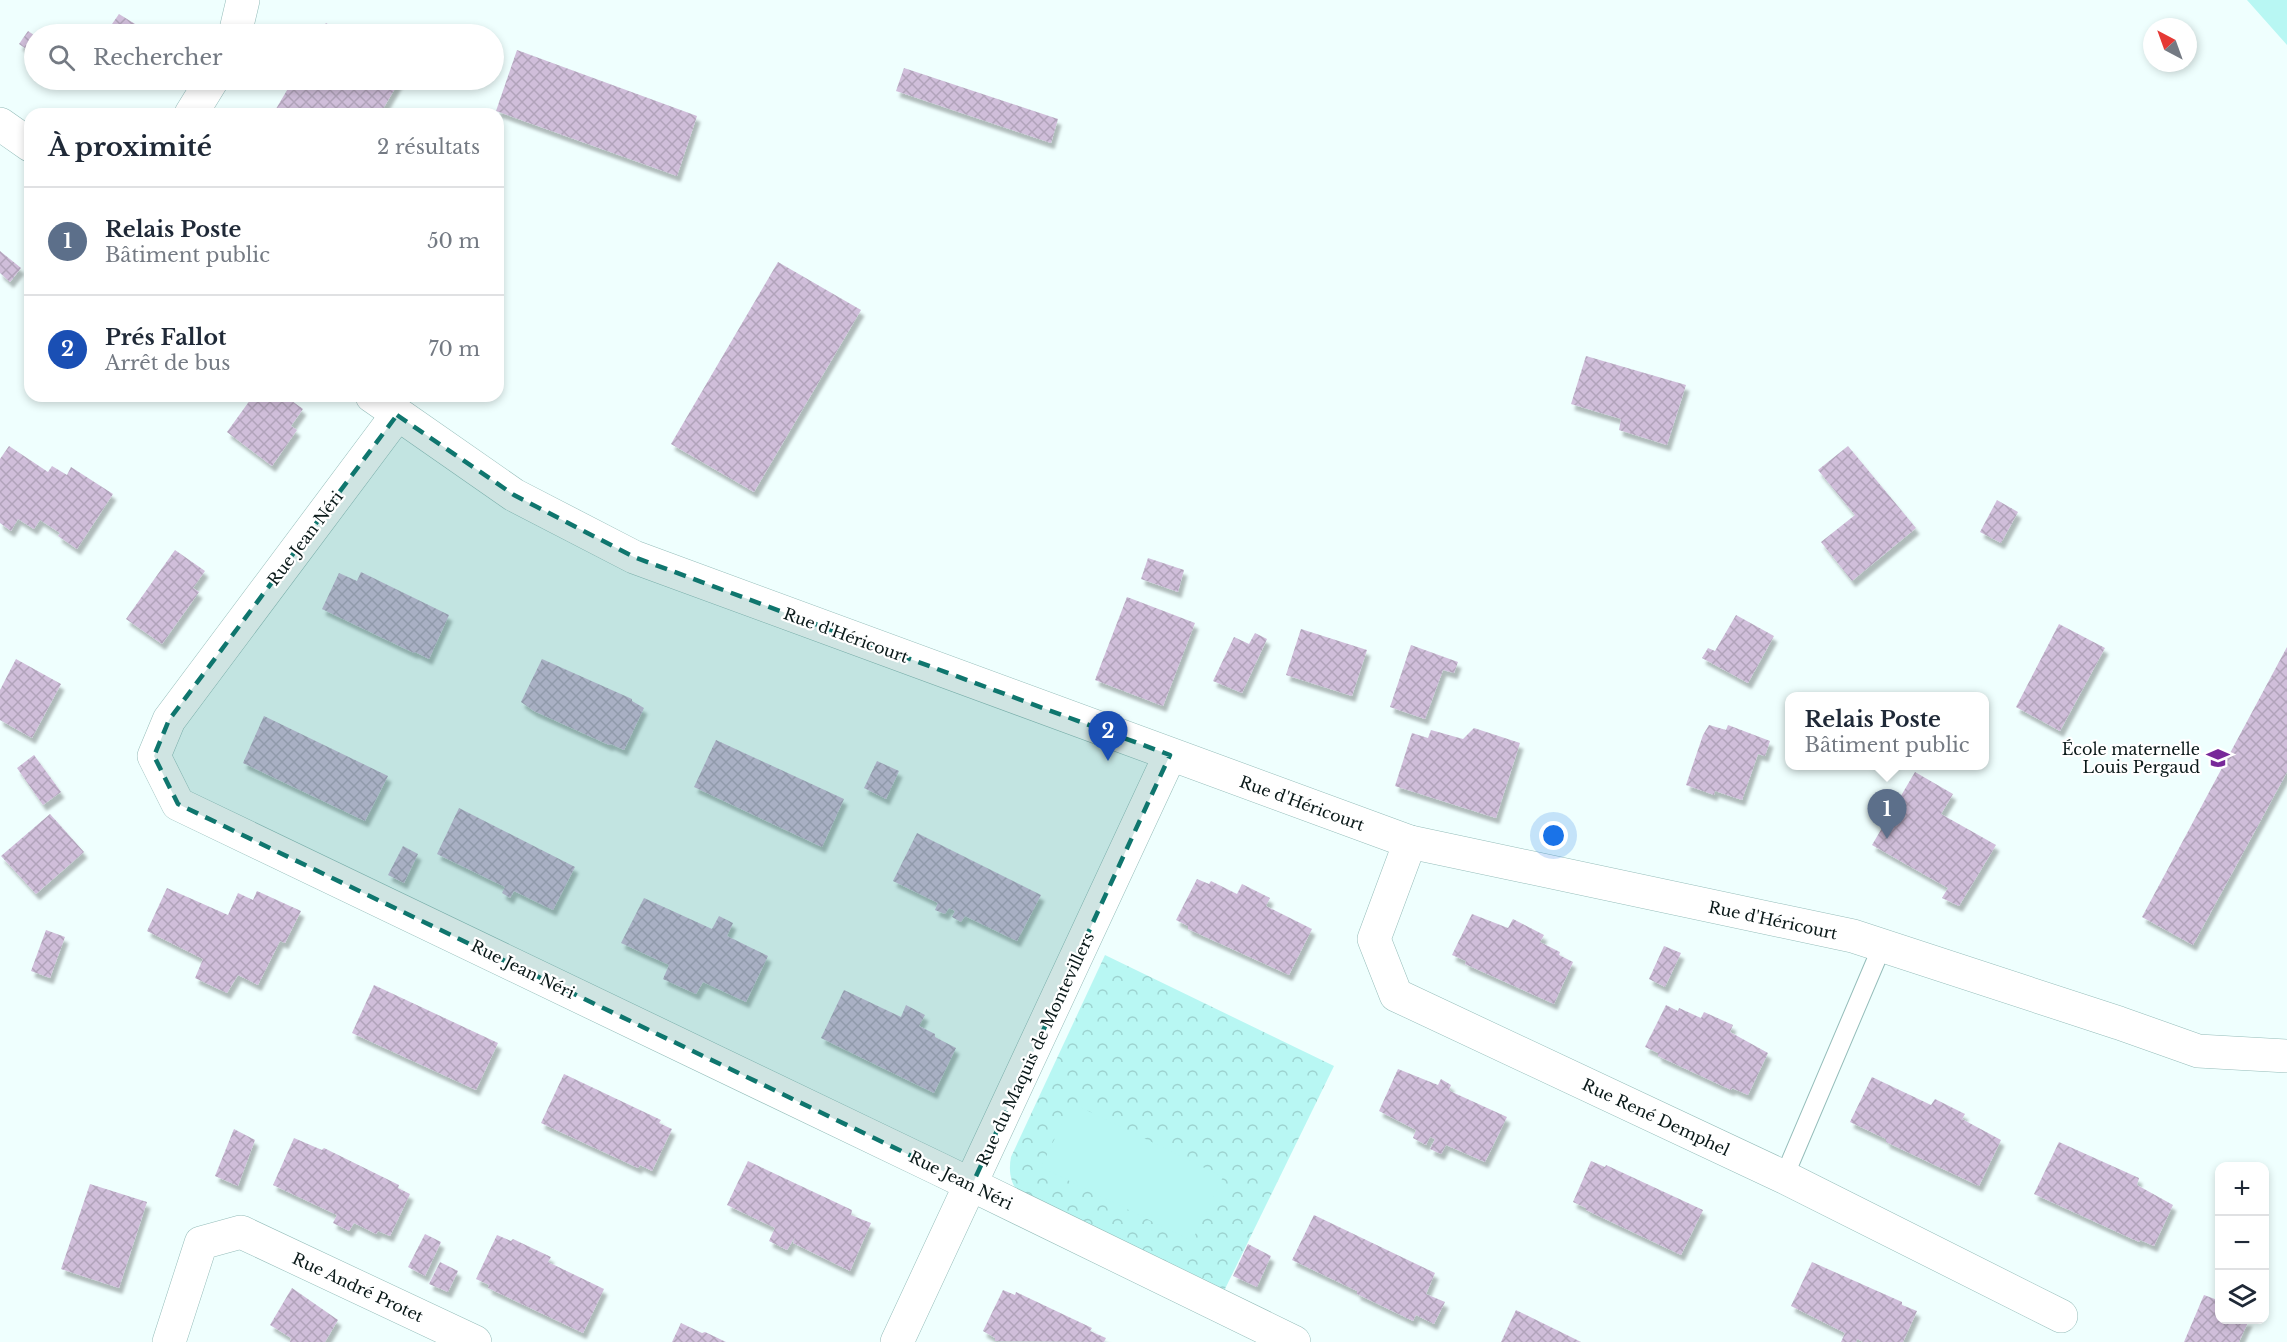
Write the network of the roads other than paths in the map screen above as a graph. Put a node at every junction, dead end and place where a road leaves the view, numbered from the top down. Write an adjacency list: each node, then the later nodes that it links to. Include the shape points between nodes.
1 (243, 0): 2 (street)
2 (237, 24)
3 (206, 90): 4 (street)
4 (195, 108)
5 (0, 124): 6 (street)
6 (24, 141)
7 (385, 405): 8 (street, Rue d'Héricourt, via 514,495 634,557); 13 (street, Rue Jean Néri, via 169,720 154,756 178,804)
8 (1170, 755): 9 (street, Rue d'Héricourt); 13 (street, Rue du Maquis de Montevillers)
9 (1410, 842): 10 (street, Rue d'Héricourt); 12 (street, Rue René Demphel, via 1374,939 1396,995)
10 (1883, 945): 11 (street, Rue d'Héricourt, via 2198,1051); 12 (lane)
11 (2287, 1056)
12 (1784, 1177): 14 (street, Rue René Demphel)
13 (972, 1185): 17 (street, Rue du Maquis de Montevillers); 18 (street, Rue Jean Néri)
14 (2061, 1317)
15 (169, 1342): 16 (street, Rue André Protet, via 201,1243 241,1232)
16 (475, 1342)
17 (897, 1342)
18 (1294, 1342)

